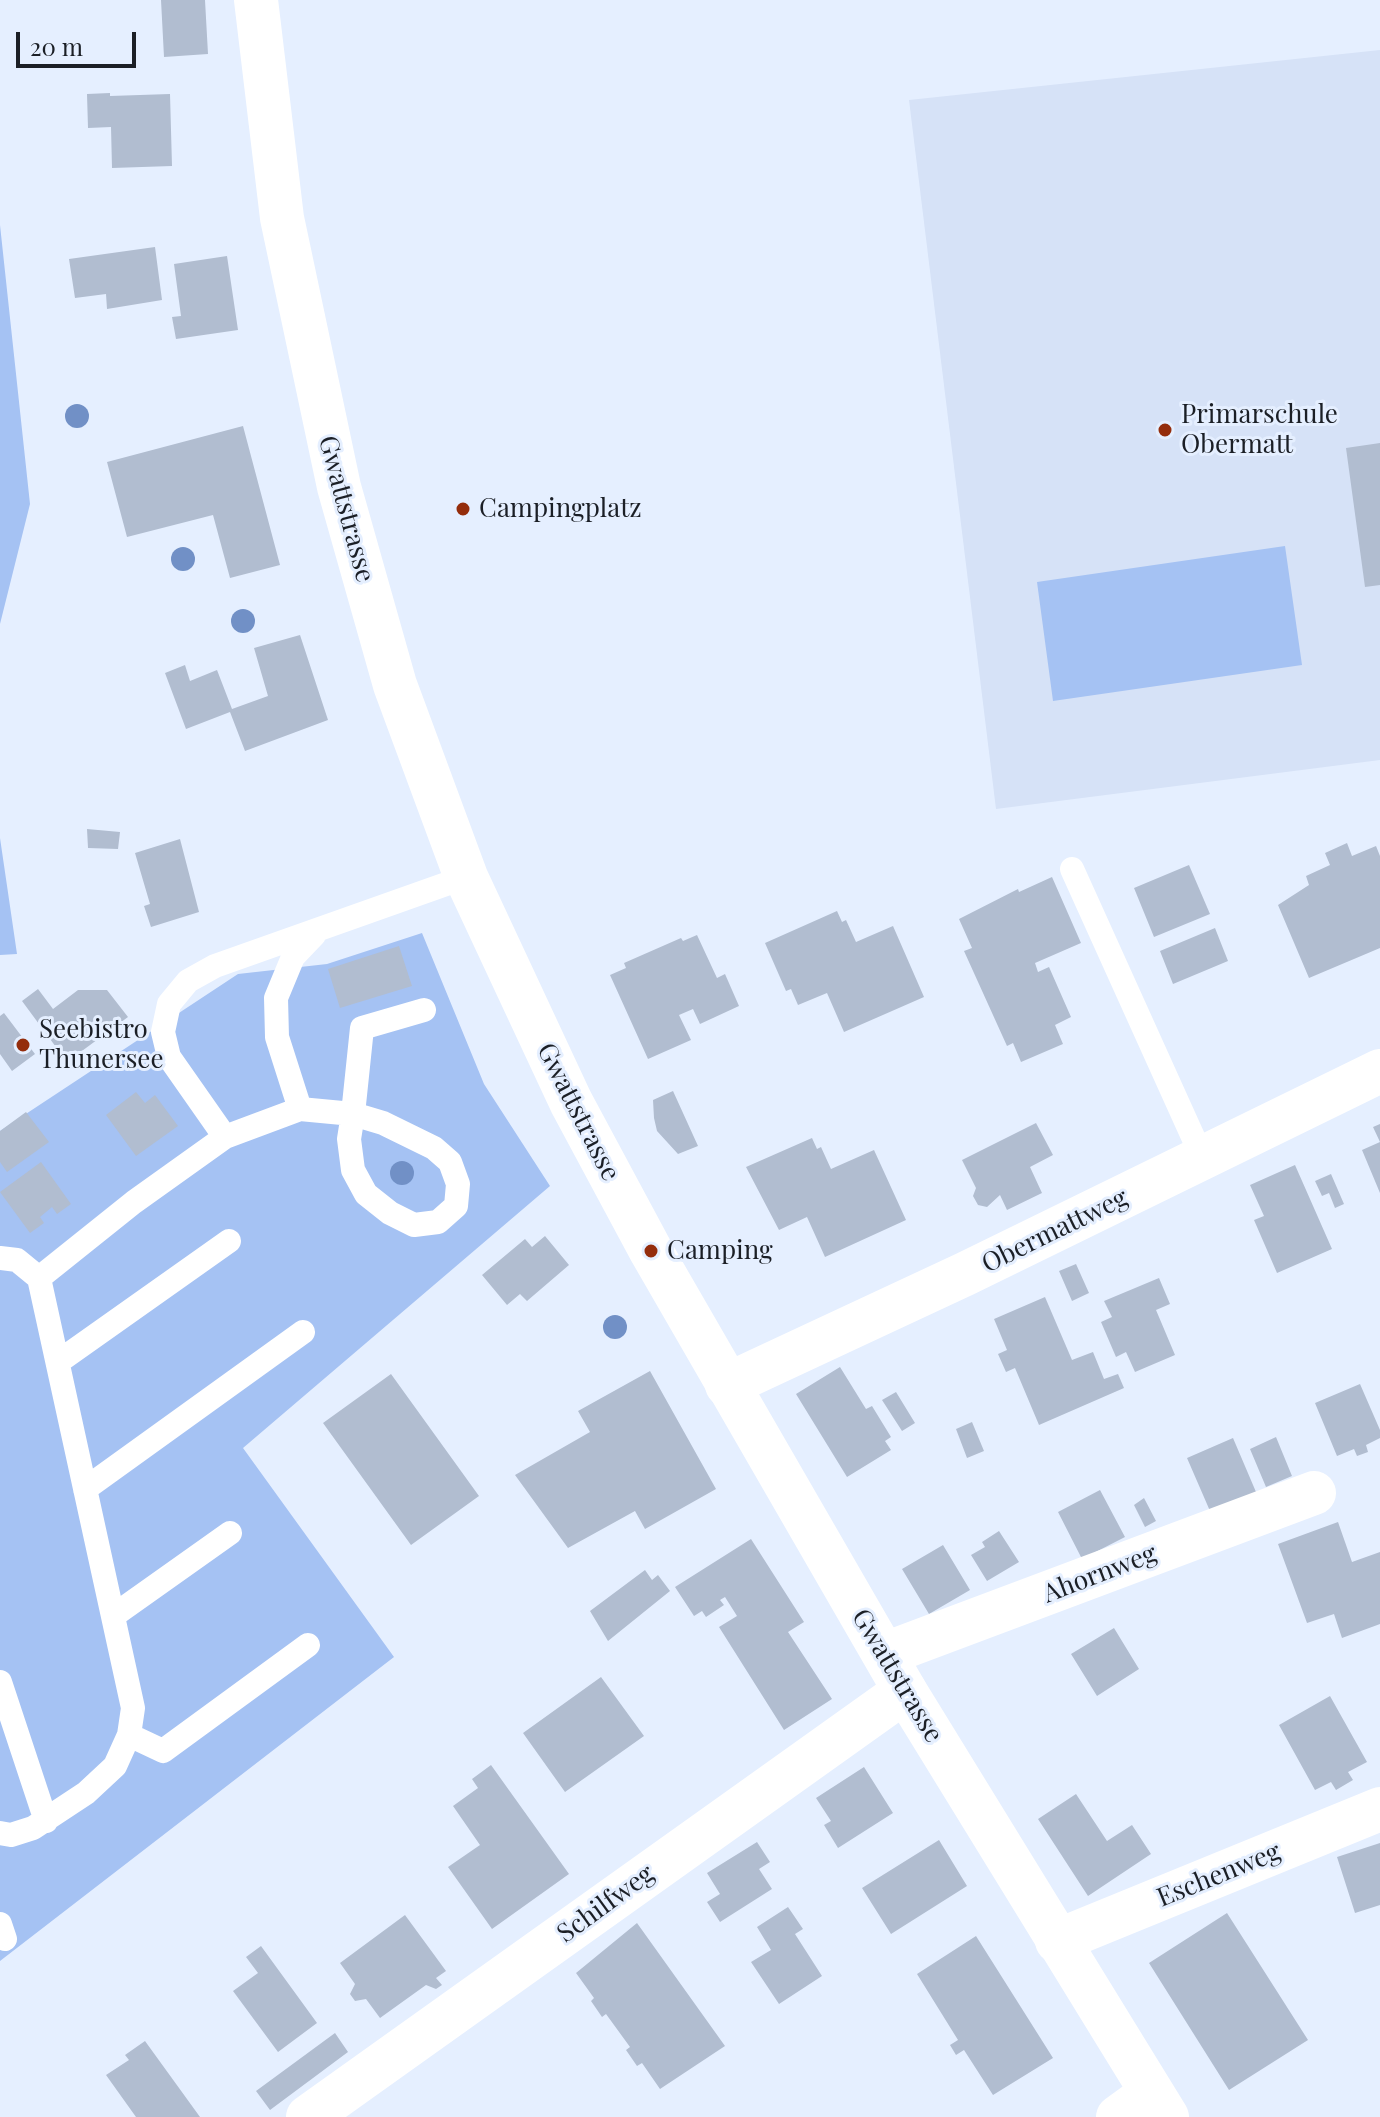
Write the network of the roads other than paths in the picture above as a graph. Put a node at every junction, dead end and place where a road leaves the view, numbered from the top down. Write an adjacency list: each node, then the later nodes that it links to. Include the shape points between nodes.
1 (256, 0): 3 (street, Gwattstrasse, via 282,218 336,475 395,685)
2 (1072, 869): 10 (lane)
3 (466, 877): 4 (lane); 16 (street, Gwattstrasse, via 571,1102)
4 (319, 930): 7 (lane, via 293,957 276,998 277,1037); 9 (lane, via 215,966 188,981 169,1004 163,1032 169,1057)
5 (424, 1010): 8 (lane, via 362,1028)
6 (1380, 1071): 10 (street, Obermattweg)
7 (300, 1109): 8 (lane); 9 (lane)
8 (353, 1114): 8 (lane, via 353,1170 366,1194 414,1225 438,1222 456,1206 458,1184 450,1162 434,1148)
9 (225, 1137): 13 (lane)
10 (1203, 1159): 16 (street, Obermattweg)
11 (229, 1241): 15 (lane)
12 (0, 1258): 13 (lane, via 17,1260)
13 (39, 1278): 15 (lane)
14 (303, 1332): 17 (lane)
15 (58, 1362): 17 (lane)
16 (727, 1385): 22 (street, Gwattstrasse)
17 (85, 1489): 20 (lane)
18 (1314, 1493): 22 (street, Ahornweg)
19 (230, 1533): 20 (lane)
20 (113, 1616): 24 (lane, via 133,1708)
21 (308, 1645): 24 (lane, via 163,1751)
22 (895, 1672): 28 (street, Gwattstrasse); 30 (street, Schilfweg)
23 (0, 1682): 26 (lane)
24 (129, 1735): 26 (lane, via 115,1766)
25 (1380, 1809): 28 (street, Eschenweg)
26 (46, 1821): 27 (lane, via 11,1835)
27 (0, 1833)
28 (1057, 1941): 29 (street, Gwattstrasse)
29 (1145, 2109)
30 (308, 2117)

